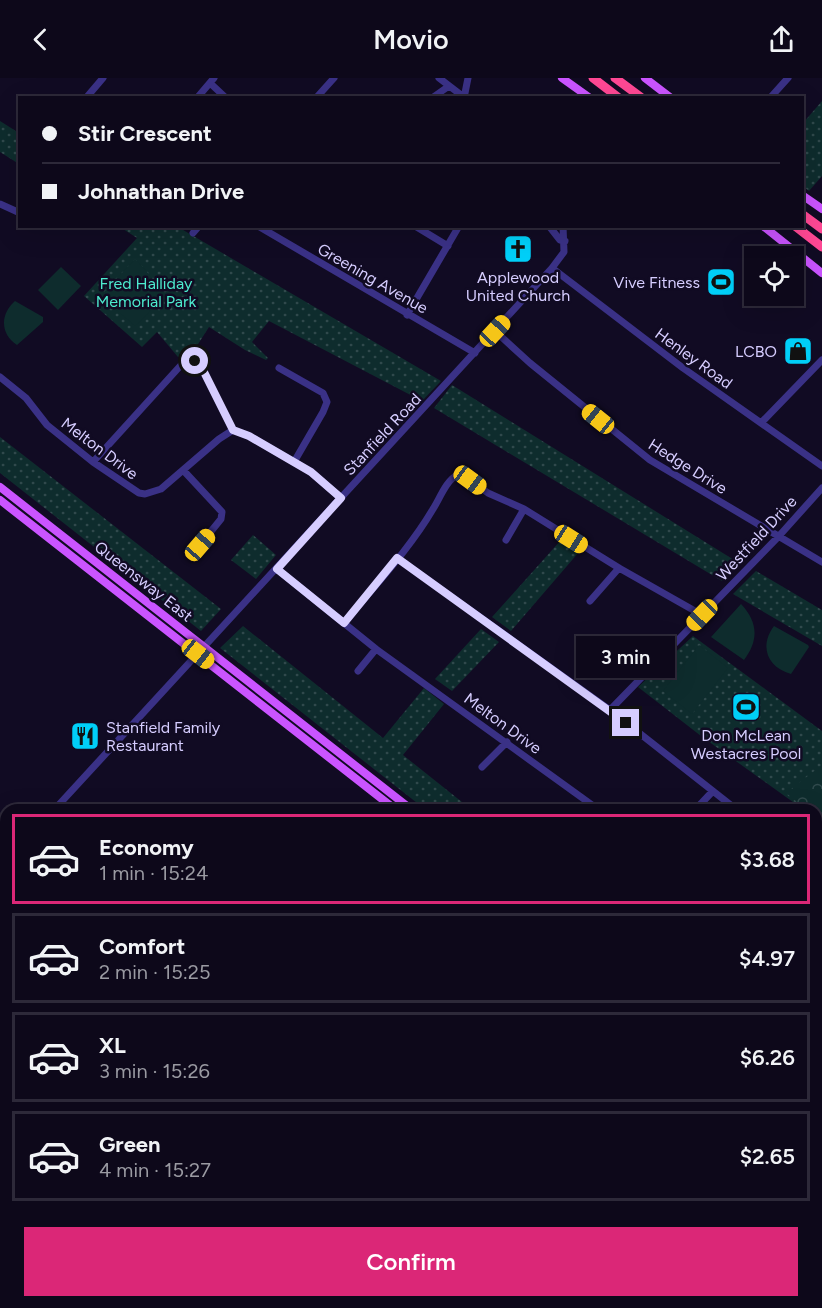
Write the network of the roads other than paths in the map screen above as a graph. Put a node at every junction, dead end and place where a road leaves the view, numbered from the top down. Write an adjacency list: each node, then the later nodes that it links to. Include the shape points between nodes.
1 (103, 78): 13 (street)
2 (334, 78): 16 (street)
3 (439, 78): 11 (street)
4 (468, 78): 19 (street)
5 (562, 78): 12 (main road)
6 (593, 78): 20 (highway)
7 (615, 78): 21 (highway)
8 (645, 78): 22 (main road)
9 (788, 78): 23 (street)
10 (212, 80): 14 (street); 15 (street)
11 (449, 86): 17 (street); 18 (street)
12 (576, 94)
13 (88, 96)
14 (198, 96)
15 (224, 96)
16 (318, 96)
17 (435, 96)
18 (464, 96)
19 (465, 96)
20 (616, 96)
21 (639, 96)
22 (668, 96)
23 (773, 96)
24 (804, 196): 26 (main road)
25 (0, 204): 27 (street)
26 (822, 209)
27 (18, 212)
28 (804, 215): 37 (highway)
29 (197, 228): 38 (street)
30 (261, 228): 44 (street, Greening Avenue)
31 (418, 228): 40 (street)
32 (458, 228): 40 (street)
33 (551, 228): 39 (street)
34 (563, 228): 39 (street)
35 (766, 228): 43 (main road)
36 (798, 228): 41 (highway)
37 (822, 228)
38 (193, 233)
39 (565, 241): 42 (street, Stanfield Road, via 562,256)
40 (447, 246): 44 (street)
41 (822, 247)
42 (552, 268): 45 (street, Stanfield Road); 50 (street, Henley Road)
43 (822, 273)
44 (407, 315): 46 (street, Greening Avenue)
45 (495, 331): 46 (street, Stanfield Road); 61 (street, Hedge Drive, via 650,460)
46 (475, 353): 58 (street, Stanfield Road)
47 (822, 360): 50 (street)
48 (279, 368): 53 (street, via 323,393 327,402)
49 (0, 377): 52 (street, Melton Drive, via 26,398 47,425)
50 (761, 423): 54 (street, Henley Road)
51 (233, 430): 52 (street, via 201,366 189,361 182,364); 53 (street); 55 (street, Melton Drive)
52 (93, 462): 55 (street, Melton Drive, via 146,494 161,489)
53 (294, 462): 58 (street)
54 (822, 466)
55 (183, 470): 63 (street, via 222,512 220,521)
56 (0, 487): 72 (main road, Queensway East)
57 (822, 488): 61 (street, Westfield Drive)
58 (341, 498): 67 (street, Stanfield Road)
59 (0, 500): 72 (main road, Queensway East)
60 (524, 509): 62 (street); 64 (street, via 458,475); 66 (street)
61 (779, 536): 65 (street, Hedge Drive); 69 (street, Westfield Drive)
62 (506, 540)
63 (200, 545)
64 (397, 558): 70 (street); 74 (street)
65 (822, 562)
66 (619, 568): 68 (street); 69 (street)
67 (277, 569): 70 (street, Melton Drive); 72 (street, Stanfield Road)
68 (590, 601)
69 (702, 615): 74 (street, Westfield Drive)
70 (344, 623): 71 (street, Melton Drive)
71 (376, 649): 73 (street); 75 (street, Melton Drive)
72 (201, 650): 78 (street, Stanfield Road); 79 (main road, Queensway East); 80 (main road, Queensway East)
73 (358, 671)
74 (610, 710): 77 (street)
75 (507, 742): 76 (street); 81 (street, Melton Drive)
76 (482, 767)
77 (712, 792): 82 (street); 83 (street)
78 (60, 804)
79 (389, 804)
80 (404, 804)
81 (591, 804)
82 (701, 804)
83 (729, 804)

